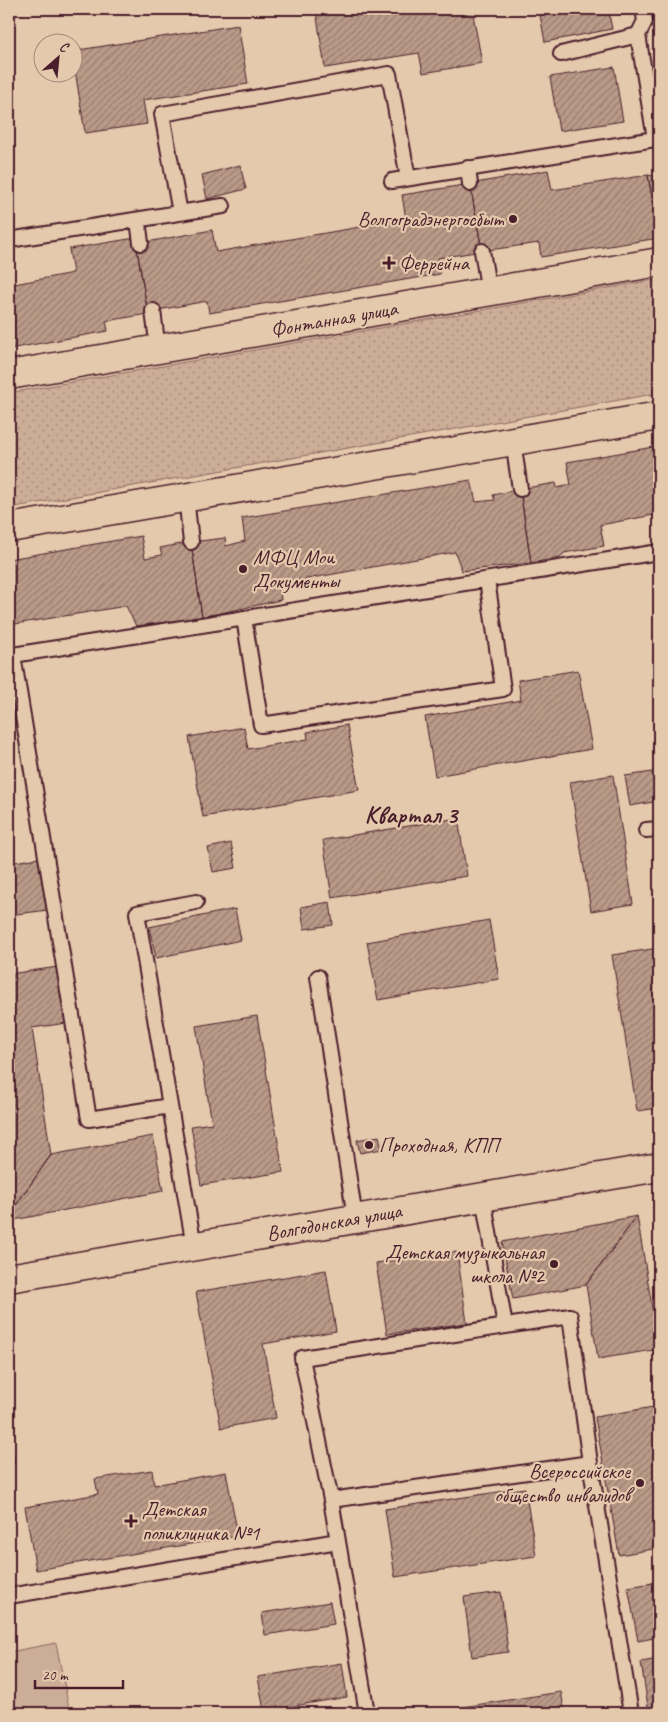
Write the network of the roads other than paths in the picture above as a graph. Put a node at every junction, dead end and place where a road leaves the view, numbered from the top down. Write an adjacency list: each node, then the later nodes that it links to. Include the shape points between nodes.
1 (644, 9): 2 (lane, via 646,21)
2 (638, 35): 3 (lane); 4 (lane, via 655,139)
3 (561, 54)
4 (468, 168): 5 (lane); 7 (lane)
5 (408, 178): 6 (lane); 9 (lane, via 389,74 162,114)
6 (392, 181)
7 (470, 184)
8 (223, 206): 9 (lane)
9 (180, 213): 10 (lane)
10 (138, 220): 11 (lane); 12 (lane)
11 (9, 240)
12 (141, 243)
13 (482, 251): 15 (lane)
14 (659, 262): 15 (street, Фонтанная улица)
15 (489, 292): 17 (street, Фонтанная улица)
16 (153, 310): 17 (lane)
17 (158, 349): 18 (street, Фонтанная улица)
18 (9, 375)
19 (659, 416): 20 (street)
20 (513, 441): 21 (lane); 22 (street)
21 (520, 489)
22 (186, 497): 23 (street); 24 (lane)
23 (9, 528)
24 (191, 542)
25 (659, 552): 26 (lane, via 532,567)
26 (487, 580): 27 (lane); 27 (lane, via 503,689 261,725)
27 (244, 618): 30 (lane, via 202,621 13,655 89,1119)
28 (196, 902): 30 (lane, via 137,913)
29 (318, 977): 33 (lane)
30 (170, 1106): 34 (lane)
31 (659, 1167): 32 (street, Волгодонская улица)
32 (483, 1196): 33 (street, Волгодонская улица); 36 (lane)
33 (355, 1218): 34 (street, Волгодонская улица)
34 (194, 1246): 35 (street, Волгодонская улица)
35 (9, 1278)
36 (505, 1326): 37 (lane, via 570,1316); 38 (lane, via 302,1358)
37 (590, 1463): 38 (lane); 42 (lane)
38 (331, 1500): 39 (lane)
39 (338, 1541): 40 (lane); 41 (lane)
40 (9, 1596)
41 (367, 1713)
42 (631, 1713)

